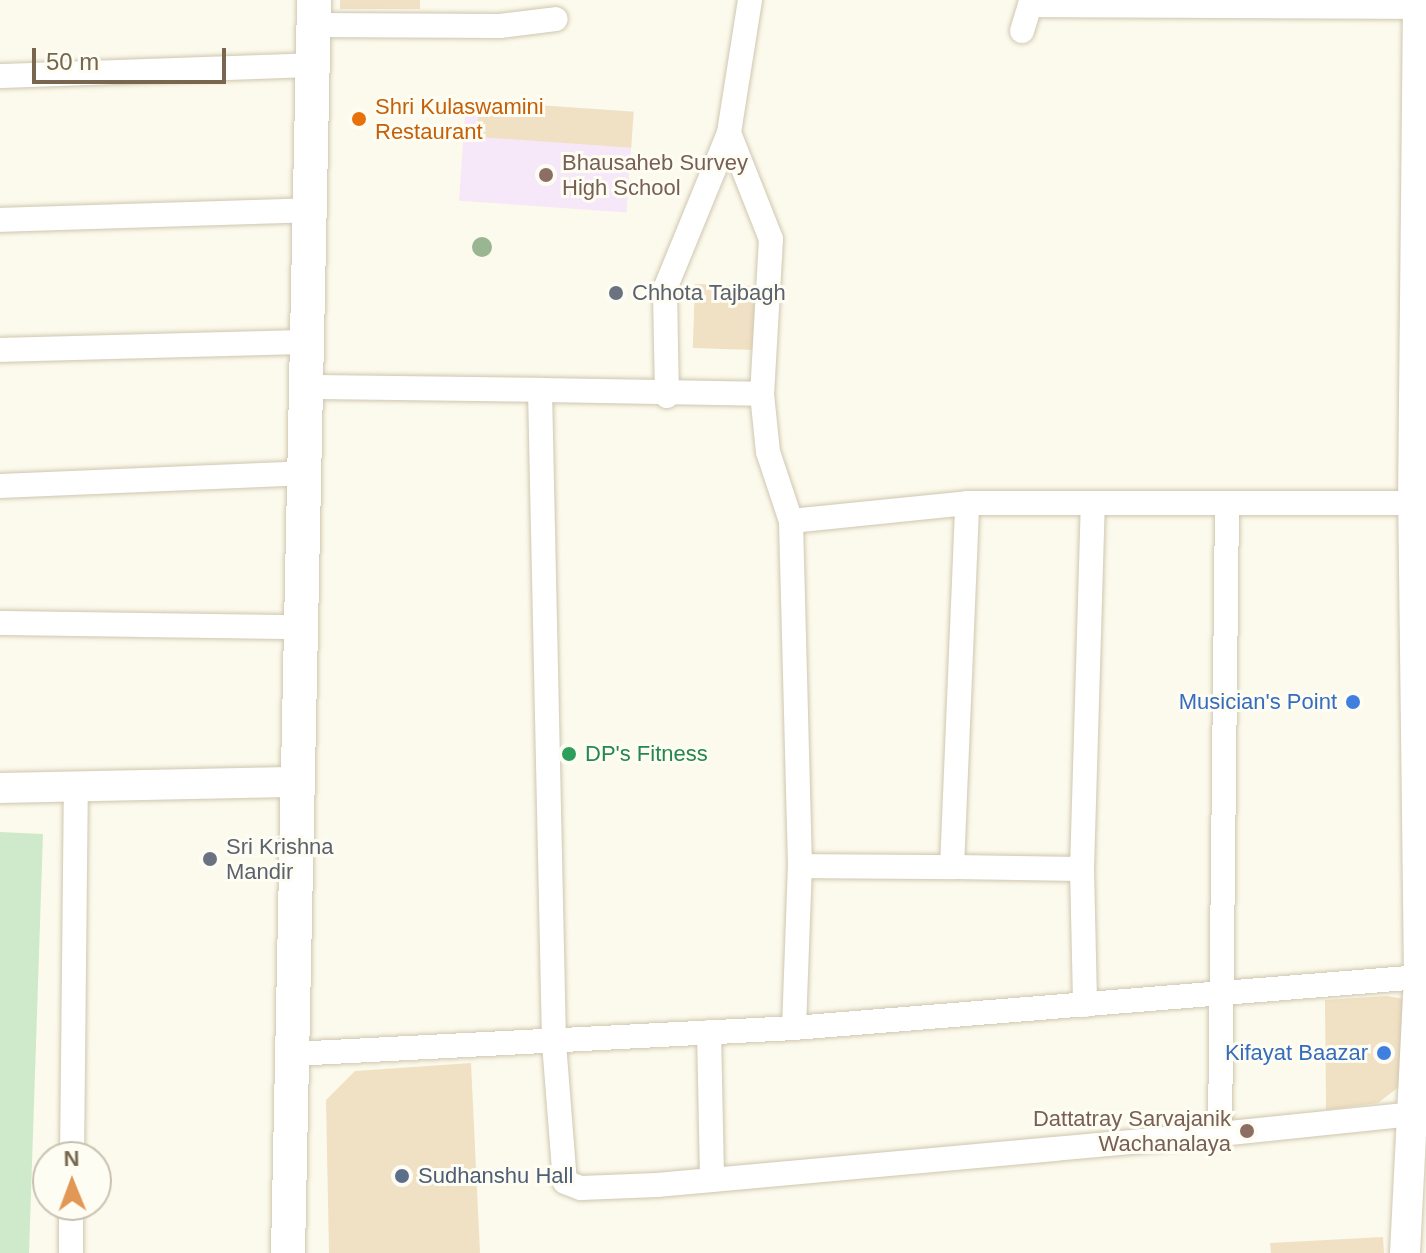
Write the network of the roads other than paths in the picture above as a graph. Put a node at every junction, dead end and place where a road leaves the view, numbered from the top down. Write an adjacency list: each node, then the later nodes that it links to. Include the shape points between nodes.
1 (750, 0): 8 (street)
2 (1418, 3): 5 (street, via 1030,5); 22 (street)
3 (314, 12): 4 (street, via 500,26); 6 (main road)
4 (556, 19)
5 (1022, 31)
6 (314, 65): 7 (street); 9 (main road)
7 (0, 76)
8 (729, 133): 15 (street, via 771,239); 16 (street, via 665,289)
9 (313, 210): 10 (street); 11 (main road)
10 (0, 220)
11 (310, 342): 12 (street); 13 (main road)
12 (0, 350)
13 (310, 387): 14 (street); 17 (main road)
14 (540, 390): 16 (street); 37 (street)
15 (762, 394): 16 (street); 23 (street, via 768,452)
16 (667, 396)
17 (309, 473): 18 (street); 25 (main road)
18 (0, 486)
19 (967, 503): 20 (street); 23 (street); 30 (street)
20 (1093, 503): 21 (street); 31 (street)
21 (1227, 503): 22 (street); 33 (street)
22 (1413, 503): 32 (street)
23 (791, 521): 29 (street)
24 (0, 623): 25 (street)
25 (304, 627): 26 (main road)
26 (298, 782): 27 (street); 38 (main road)
27 (76, 787): 28 (street); 41 (street)
28 (0, 788)
29 (800, 866): 30 (street); 35 (street)
30 (952, 867): 31 (street)
31 (1082, 869): 34 (street)
32 (1419, 977): 33 (street); 39 (street)
33 (1222, 994): 34 (street); 40 (street)
34 (1085, 1005): 35 (street)
35 (794, 1028): 36 (street)
36 (709, 1032): 37 (street); 42 (street)
37 (554, 1043): 38 (street); 42 (street, via 565,1182 581,1188)
38 (293, 1054): 45 (main road)
39 (1415, 1114): 40 (street); 46 (street)
40 (1220, 1134): 42 (street)
41 (72, 1141)
42 (712, 1180)
43 (71, 1221): 44 (street)
44 (71, 1253)
45 (288, 1253)
46 (1405, 1253)

